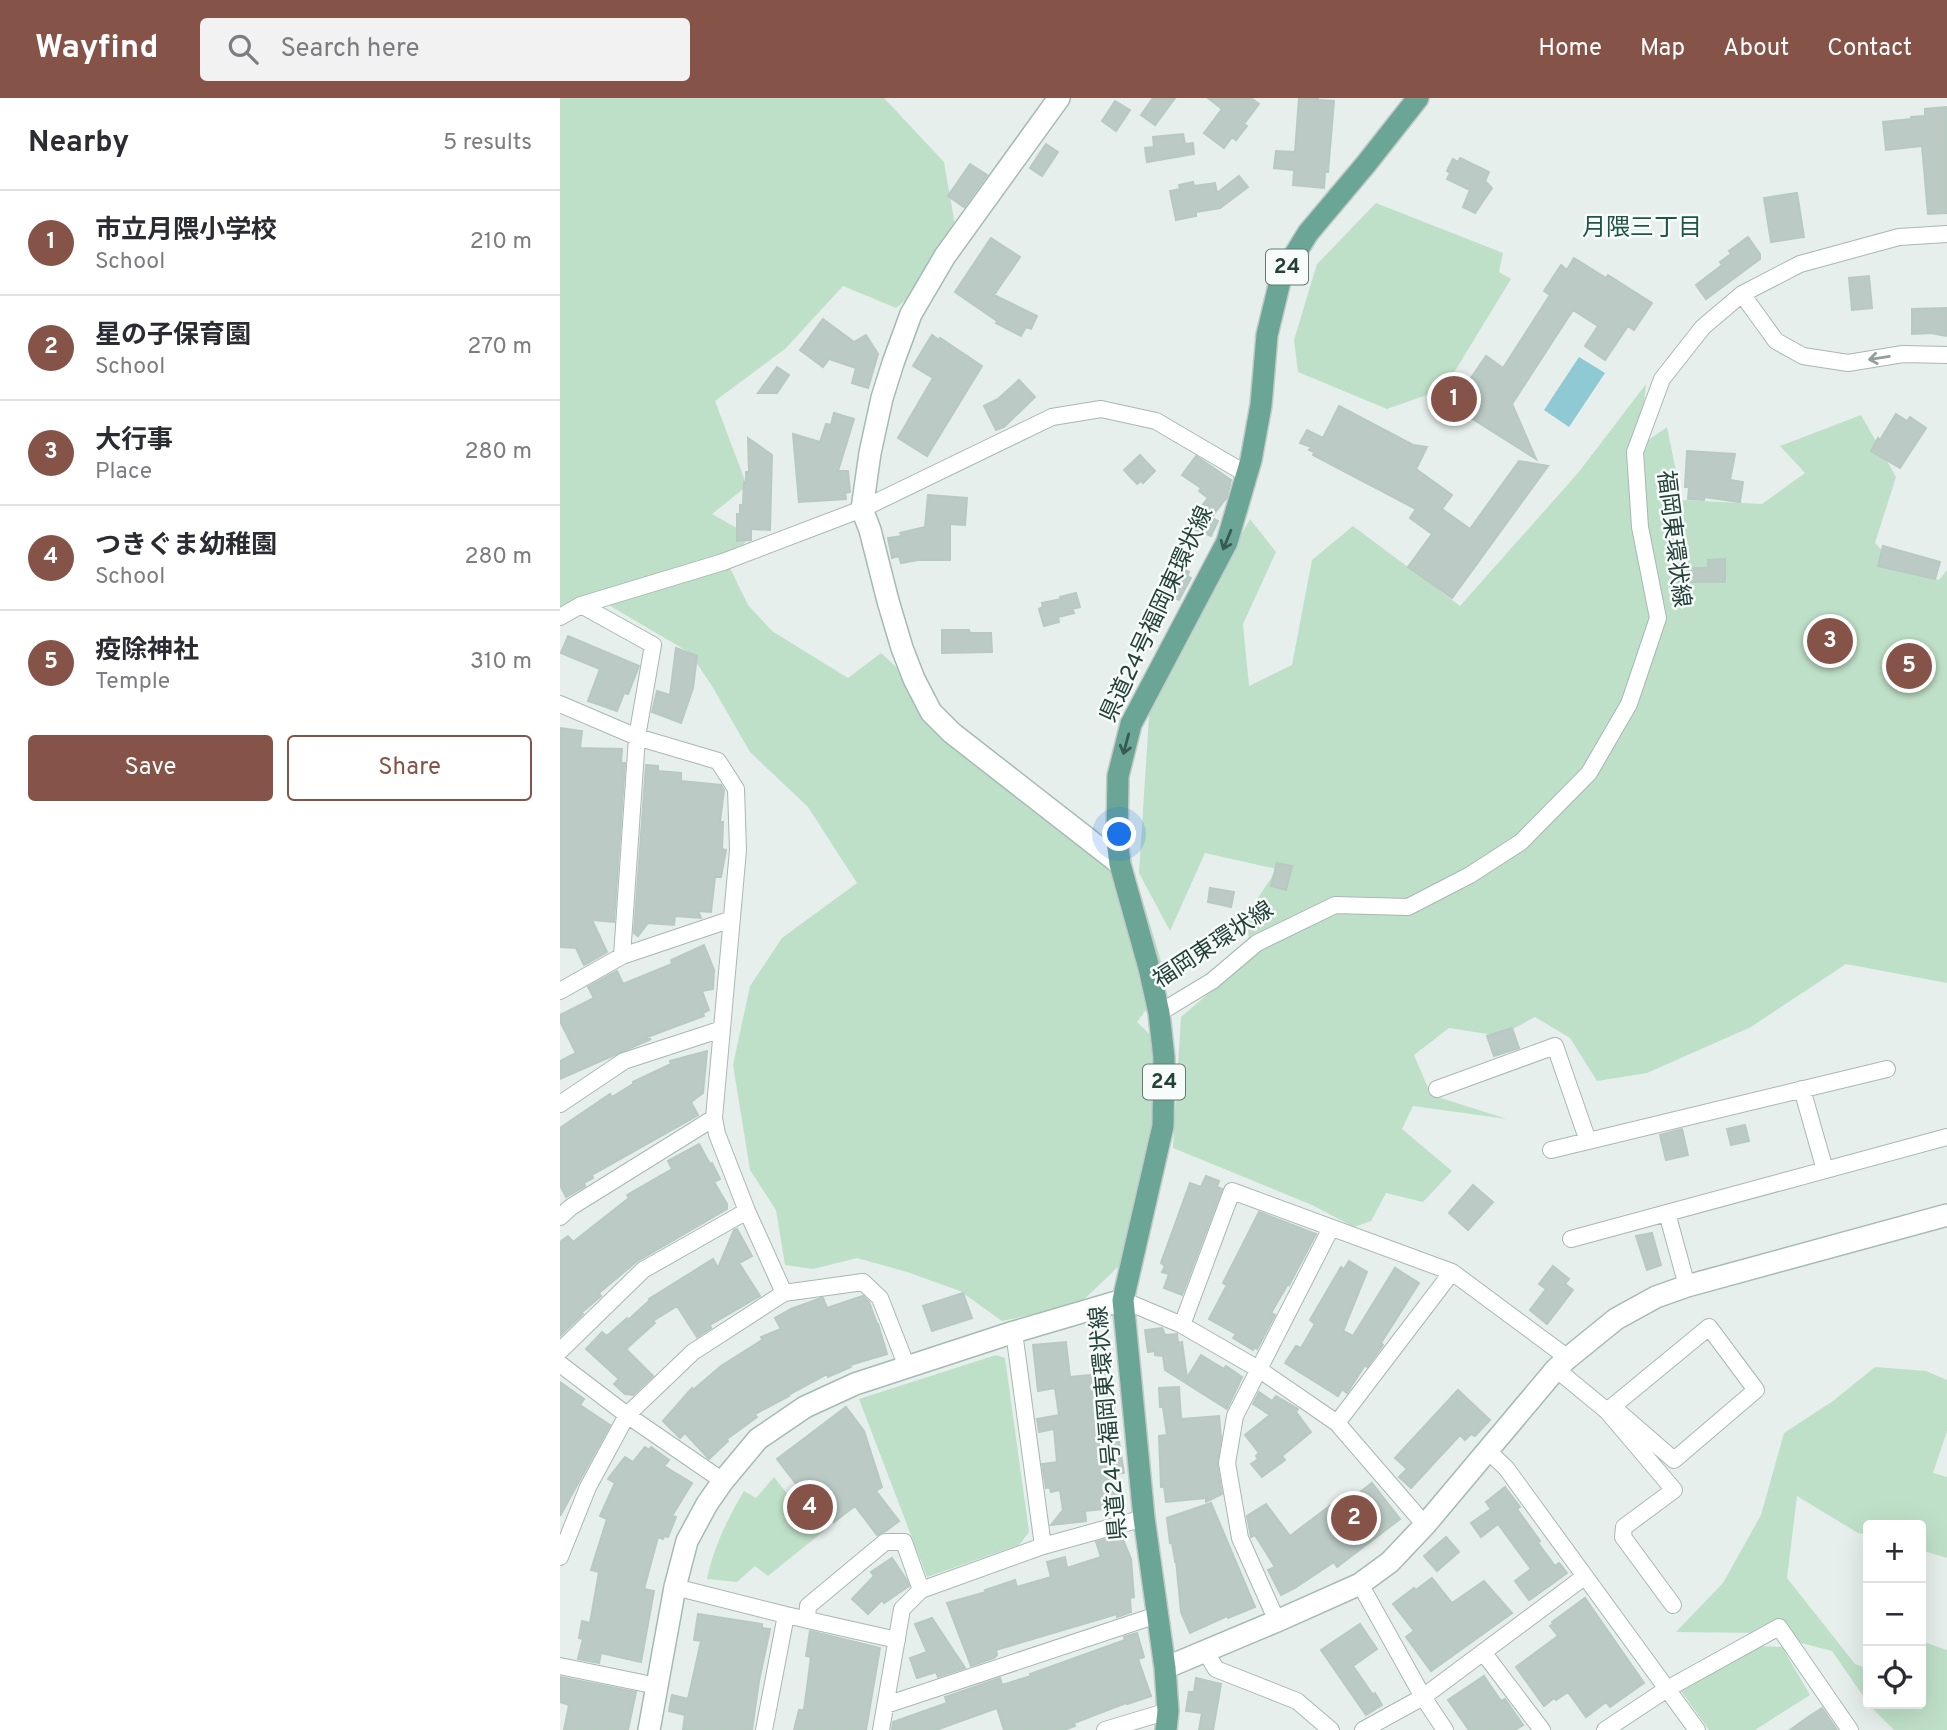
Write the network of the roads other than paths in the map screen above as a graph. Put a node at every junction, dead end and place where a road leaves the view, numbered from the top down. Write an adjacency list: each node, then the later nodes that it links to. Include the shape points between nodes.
1 (1059, 98): 7 (street, via 945,256 911,314 882,398)
2 (1418, 98): 6 (main road, 24, via 1308,233 1281,277 1267,335)
3 (1947, 234): 4 (street, 福岡東環状線, via 1899,237 1800,264)
4 (1742, 294): 5 (street, one-way to 4, via 1903,354 1848,363 1803,356 1776,341); 16 (street, 福岡東環状線, via 1703,327 1662,379 1635,452 1640,527 1658,618 1629,704 1589,773 1521,842 1469,875 1408,907 1335,905 1257,943 1212,981)
5 (1947, 355)
6 (1248, 475): 7 (street, via 1156,421 1101,409 1052,417); 12 (main road, 県道24号福岡東環状線 / 24, one-way to 12, via 1227,542 1131,724 1118,776)
7 (862, 509): 8 (street, via 723,562); 12 (street, via 902,648 931,712 951,733)
8 (581, 605): 9 (street); 11 (street, via 653,645)
9 (560, 617)
10 (560, 704): 11 (street)
11 (637, 737): 13 (street, via 718,761 736,789 738,849); 14 (street)
12 (1120, 864): 16 (main road, 県道24号福岡東環状線 / 24)
13 (732, 919): 14 (street); 17 (street)
14 (622, 956): 15 (street)
15 (560, 991)
16 (1159, 1013): 36 (main road, 県道24号福岡東環状線 / 24, via 1163,1126)
17 (722, 1029): 21 (street, via 624,1061); 22 (street)
18 (1887, 1069): 20 (street)
19 (1437, 1088): 24 (street, via 1555,1046)
20 (1802, 1089): 24 (street); 26 (street)
21 (560, 1104)
22 (714, 1118): 27 (street); 30 (street)
23 (1947, 1137): 26 (street)
24 (1588, 1141): 25 (street)
25 (1551, 1150)
26 (1825, 1170): 28 (street)
27 (747, 1211): 35 (street); 39 (street, via 643,1270)
28 (1667, 1213): 32 (street); 34 (street)
29 (1947, 1215): 34 (street)
30 (560, 1217)
31 (1331, 1228): 33 (street); 37 (street, via 1232,1191); 43 (street)
32 (1571, 1239)
33 (1452, 1272): 40 (street); 46 (street)
34 (1687, 1286): 40 (street, via 1616,1319)
35 (784, 1293): 42 (street, via 863,1282 880,1298); 45 (street, via 693,1352)
36 (1123, 1300): 37 (street); 38 (street); 49 (main road, 県道24号福岡東環状線 / 24)
37 (1182, 1325): 43 (street)
38 (1014, 1332): 42 (street); 51 (street)
39 (560, 1351)
40 (1562, 1363): 44 (street); 47 (street)
41 (560, 1364): 45 (street)
42 (907, 1367): 48 (street, via 805,1407 758,1439)
43 (1259, 1370): 46 (street); 61 (street, via 1235,1416 1227,1463 1240,1538)
44 (1607, 1411): 44 (street, via 1620,1413 1674,1460 1756,1390 1709,1327); 57 (street, via 1674,1490 1624,1527 1623,1537)
45 (627, 1416): 48 (street); 52 (street, via 588,1487)
46 (1337, 1423): 50 (street)
47 (1488, 1451): 50 (street); 53 (street, via 1506,1468)
48 (723, 1481): 55 (street, via 687,1541)
49 (1144, 1518): 51 (street); 59 (main road, 県道24号福岡東環状線 / 24)
50 (1424, 1525): 54 (street, via 1390,1562)
51 (1044, 1546): 56 (street)
52 (560, 1557)
53 (1584, 1577): 64 (street); 68 (street)
54 (1360, 1584): 61 (street); 69 (street)
55 (674, 1587): 58 (street); 67 (street)
56 (920, 1590): 60 (street, via 904,1542 885,1542 808,1606); 62 (street, via 902,1609)
57 (1673, 1605)
58 (786, 1615): 60 (street); 73 (street)
59 (1157, 1615): 66 (main road, 県道24号福岡東環状線 / 24); 70 (street)
60 (807, 1620): 62 (street)
61 (1278, 1621): 63 (street)
62 (897, 1640): 70 (street)
63 (1205, 1651): 66 (street); 76 (street, via 1216,1669 1297,1700)
64 (1483, 1652): 69 (street); 79 (street)
65 (560, 1666): 67 (street)
66 (1165, 1668): 71 (main road, 県道24号福岡東環状線 / 24)
67 (657, 1686): 72 (street)
68 (1667, 1689): 80 (street); 81 (street); 82 (street, via 1779,1627)
69 (1423, 1698): 77 (street); 78 (street)
70 (886, 1704): 74 (street)
71 (1167, 1721): 75 (street)
72 (649, 1730)
73 (764, 1730)
74 (881, 1730)
75 (1105, 1730)
76 (1331, 1730)
77 (1363, 1730)
78 (1445, 1730)
79 (1542, 1730)
80 (1605, 1730)
81 (1697, 1730)
82 (1850, 1730)

